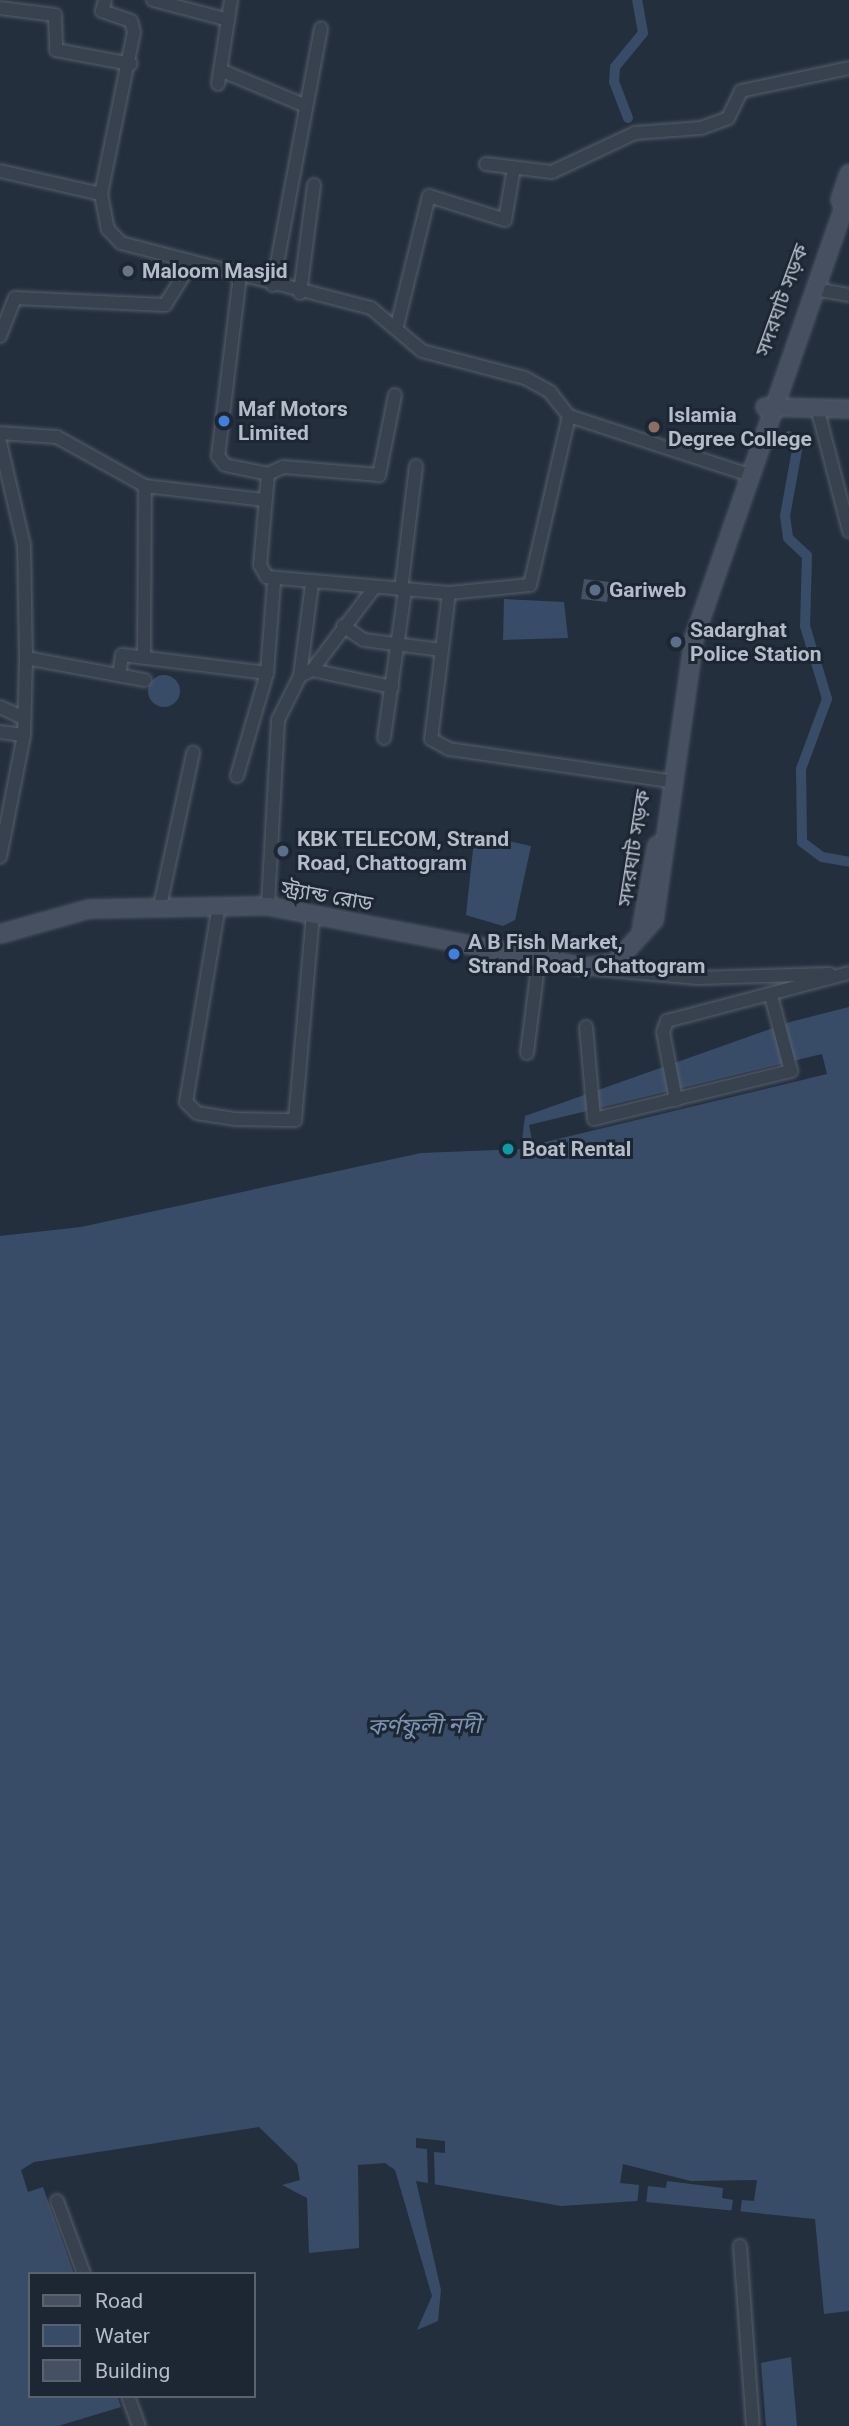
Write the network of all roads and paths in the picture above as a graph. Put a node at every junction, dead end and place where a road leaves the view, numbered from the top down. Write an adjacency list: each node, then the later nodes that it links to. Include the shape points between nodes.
1 (104, 0): 7 (street, via 102,11 131,20)
2 (153, 0): 5 (street)
3 (231, 0): 5 (street)
4 (0, 8): 7 (street, via 55,15 56,50)
5 (228, 20): 9 (street)
6 (321, 28): 11 (street)
7 (131, 64): 18 (street)
8 (849, 68): 13 (street, via 741,91 728,118 701,128 635,133 552,172)
9 (220, 70): 10 (street); 11 (street)
10 (218, 84)
11 (306, 106): 21 (street)
12 (486, 164): 13 (street)
13 (514, 169): 25 (street, via 505,220 429,196)
14 (849, 174): 28 (main road, সদরঘাট সড়ক)
15 (0, 175): 18 (street)
16 (314, 185): 23 (street)
17 (849, 193): 22 (main road, সদরঘাট সড়ক)
18 (101, 194): 19 (street, via 112,238)
19 (190, 265): 20 (street); 26 (street, via 165,305 15,298)
20 (240, 275): 21 (street); 36 (street, via 218,456 225,465)
21 (273, 285): 23 (street)
22 (815, 289): 24 (street); 28 (main road, সদরঘাট সড়ক)
23 (300, 293): 25 (street, via 370,308)
24 (849, 295)
25 (397, 326): 31 (street, via 422,351 525,378 550,392)
26 (0, 336)
27 (395, 395): 36 (street, via 379,475 283,467)
28 (769, 408): 30 (main road); 35 (main road, সদরঘাট সড়ক)
29 (849, 409): 30 (main road)
30 (818, 411): 39 (street)
31 (569, 416): 35 (street); 44 (street, via 530,585)
32 (0, 433): 37 (street, via 57,437)
33 (0, 442): 49 (street, via 24,545)
34 (416, 466): 43 (street)
35 (741, 472): 63 (main road, সদরঘাট সড়ক, via 694,638)
36 (268, 474): 38 (street)
37 (145, 486): 38 (street); 48 (street)
38 (265, 500): 40 (street, via 260,565)
39 (849, 531)
40 (274, 581): 41 (street); 51 (street)
41 (312, 583): 42 (street); 53 (street)
42 (374, 588): 43 (street); 45 (street)
43 (403, 590): 44 (street); 46 (street)
44 (449, 593): 47 (street)
45 (343, 626): 46 (street, via 364,640); 50 (street)
46 (398, 646): 47 (street); 55 (street)
47 (441, 650): 63 (street, via 431,738 438,744)
48 (144, 657): 51 (street); 52 (street, via 121,655)
49 (26, 658): 52 (street); 57 (street)
50 (312, 670): 53 (street); 55 (street)
51 (267, 673): 62 (street)
52 (118, 675): 54 (street)
53 (300, 676): 68 (street, via 278,720)
54 (145, 680)
55 (392, 687): 60 (street)
56 (0, 707): 57 (street)
57 (24, 718): 59 (street)
58 (0, 732): 59 (street)
59 (24, 735): 64 (street)
60 (384, 738)
61 (193, 753): 67 (street)
62 (237, 776)
63 (670, 782): 71 (main road, সদরঘাট সড়ক, via 661,895)
64 (2, 843): 65 (street)
65 (0, 857)
66 (219, 905): 67 (main road, স্ট্র্যান্ড রোড); 68 (main road, স্ট্র্যান্ড রোড); 69 (street, via 186,1102 197,1113 236,1119 295,1120)
67 (160, 906): 70 (main road, স্ট্র্যান্ড রোড, via 89,909)
68 (268, 906): 69 (main road, স্ট্র্যান্ড রোড)
69 (313, 914): 72 (main road, স্ট্র্যান্ড রোড)
70 (0, 934)
71 (638, 942): 73 (main road, স্ট্র্যান্ড রোড, via 616,962)
72 (539, 958): 73 (main road, স্ট্র্যান্ড রোড); 77 (street)
73 (586, 967): 74 (street, via 698,978)
74 (849, 973): 75 (street)
75 (771, 996): 78 (street, via 667,1021 663,1032); 78 (street, via 791,1071)
76 (586, 1027): 78 (street, via 594,1118)
77 (527, 1053)
78 (676, 1100)
79 (57, 2201): 81 (street)
80 (740, 2246): 84 (street)
81 (83, 2272)
82 (129, 2398): 83 (street)
83 (139, 2426)
84 (753, 2426)

